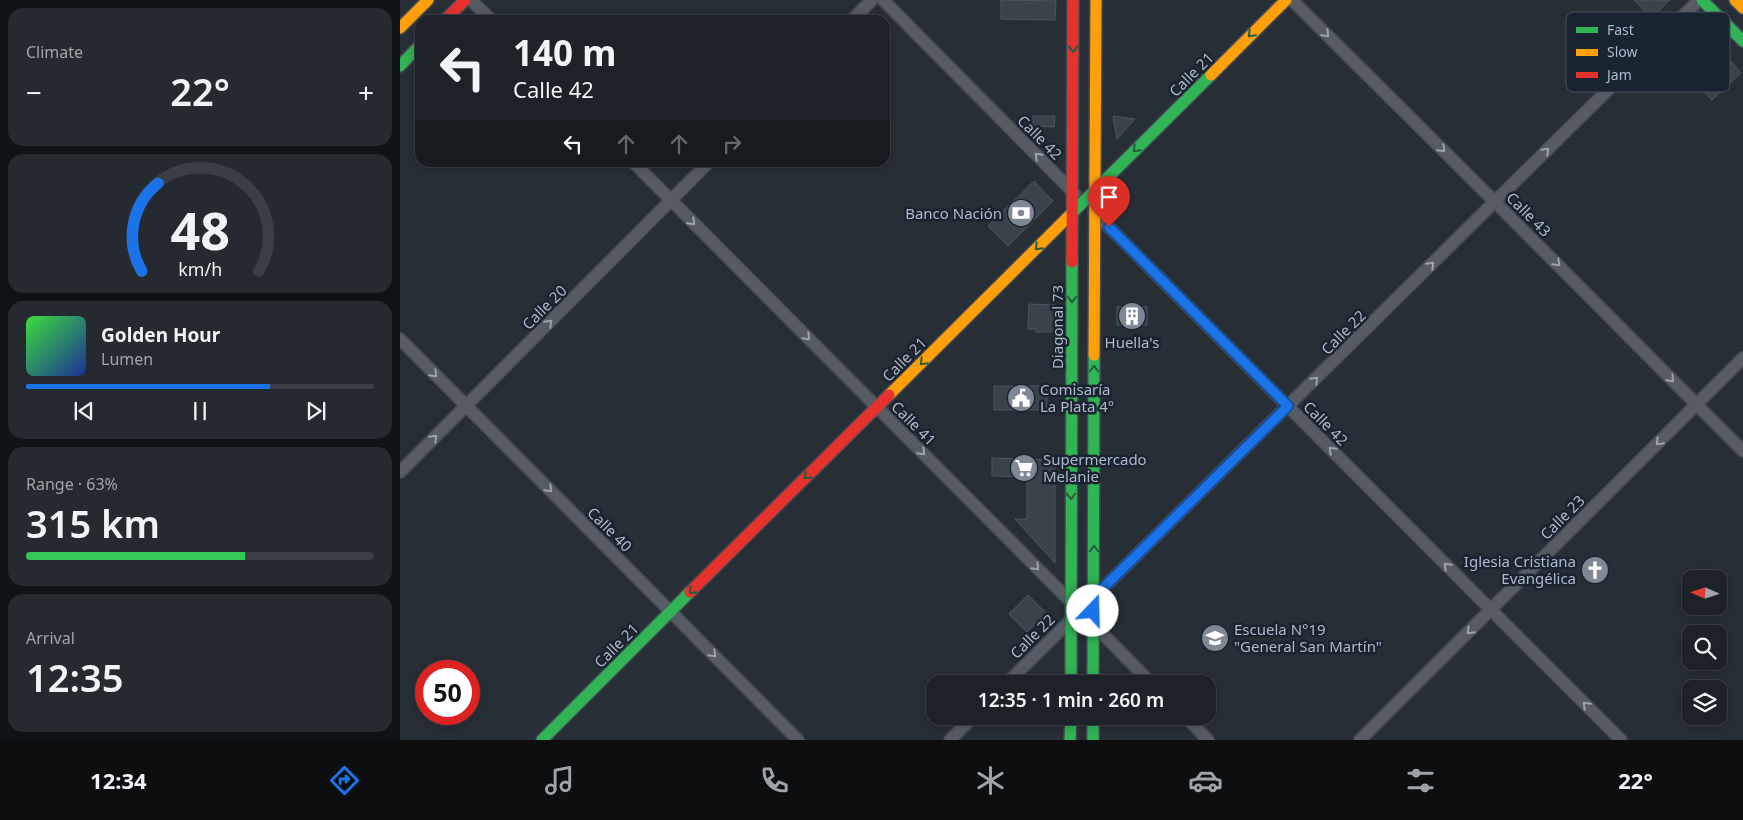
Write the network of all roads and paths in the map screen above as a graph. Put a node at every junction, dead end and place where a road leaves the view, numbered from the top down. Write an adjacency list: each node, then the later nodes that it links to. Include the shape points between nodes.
1 (428, 0): 18 (main road)
2 (465, 0): 15 (main road)
3 (471, 0): 16 (street)
4 (872, 0): 17 (street)
5 (883, 0): 27 (street, Calle 42, one-way to 5)
6 (1073, 0): 27 (main road, Diagonal 73, one-way to 27)
7 (1096, 0): 26 (main road)
8 (1286, 0): 26 (main road, Calle 21, one-way to 26)
9 (1292, 0): 30 (street, Calle 43, one-way to 30)
10 (1701, 0): 13 (street, Calle 22, one-way to 10); 14 (main road)
11 (1735, 0): 12 (main road)
12 (1743, 8)
13 (1689, 12)
14 (1713, 12)
15 (450, 15)
16 (486, 15)
17 (857, 15)
18 (400, 28)
19 (1730, 28): 20 (main road)
20 (1743, 41)
21 (415, 51): 22 (main road)
22 (400, 66)
23 (1607, 92): 30 (street, Calle 22, one-way to 23)
24 (638, 167): 28 (street, Calle 41)
25 (705, 167): 28 (street, Calle 20)
26 (1095, 190): 29 (main road, Calle 21); 32 (main road)
27 (1072, 191): 29 (street, Calle 42); 31 (main road, Diagonal 73)
28 (671, 201): 36 (street, Calle 20, one-way to 28); 38 (street, Calle 41, one-way to 38)
29 (1082, 202): 31 (main road, Calle 21); 32 (street, Calle 42)
30 (1495, 202): 35 (street, Calle 43, one-way to 35); 37 (street, Calle 22, one-way to 30)
31 (1072, 213): 38 (main road, Calle 21, one-way to 38); 42 (main road, Diagonal 73, one-way to 42)
32 (1095, 214): 37 (street, Calle 42); 41 (main road, one-way to 32)
33 (400, 339): 36 (street, Calle 40, one-way to 36)
34 (1743, 358): 35 (street, Calle 23)
35 (1697, 404): 39 (street, Calle 43); 44 (street, Calle 23, one-way to 44)
36 (466, 406): 40 (street, Calle 20, one-way to 36); 45 (street, Calle 40, one-way to 45)
37 (1288, 406): 41 (street, Calle 22); 44 (street, Calle 42, one-way to 37)
38 (877, 407): 42 (street, Calle 41, one-way to 42); 45 (main road, Calle 21, one-way to 45)
39 (1743, 451)
40 (400, 472)
41 (1093, 598): 43 (street, Calle 22); 47 (main road)
42 (1071, 602): 43 (street, Calle 41); 46 (main road, Diagonal 73)
43 (1080, 610): 46 (street, Calle 22); 47 (street, Calle 41)
44 (1491, 610): 62 (street, Calle 23, one-way to 62); 63 (street, Calle 42, one-way to 44)
45 (671, 612): 56 (main road, Calle 21); 57 (street, Calle 40, one-way to 57)
46 (1071, 619): 48 (street, Calle 22); 49 (main road, Diagonal 73)
47 (1093, 625): 50 (main road); 51 (street, Calle 41)
48 (1015, 675)
49 (1071, 675)
50 (1093, 675)
51 (1143, 675)
52 (965, 725): 58 (street)
53 (1070, 725): 59 (main road)
54 (1093, 725): 60 (main road)
55 (1194, 725): 61 (street)
56 (542, 740)
57 (798, 740)
58 (950, 740)
59 (1070, 740)
60 (1093, 740)
61 (1208, 740)
62 (1360, 740)
63 (1620, 740)

